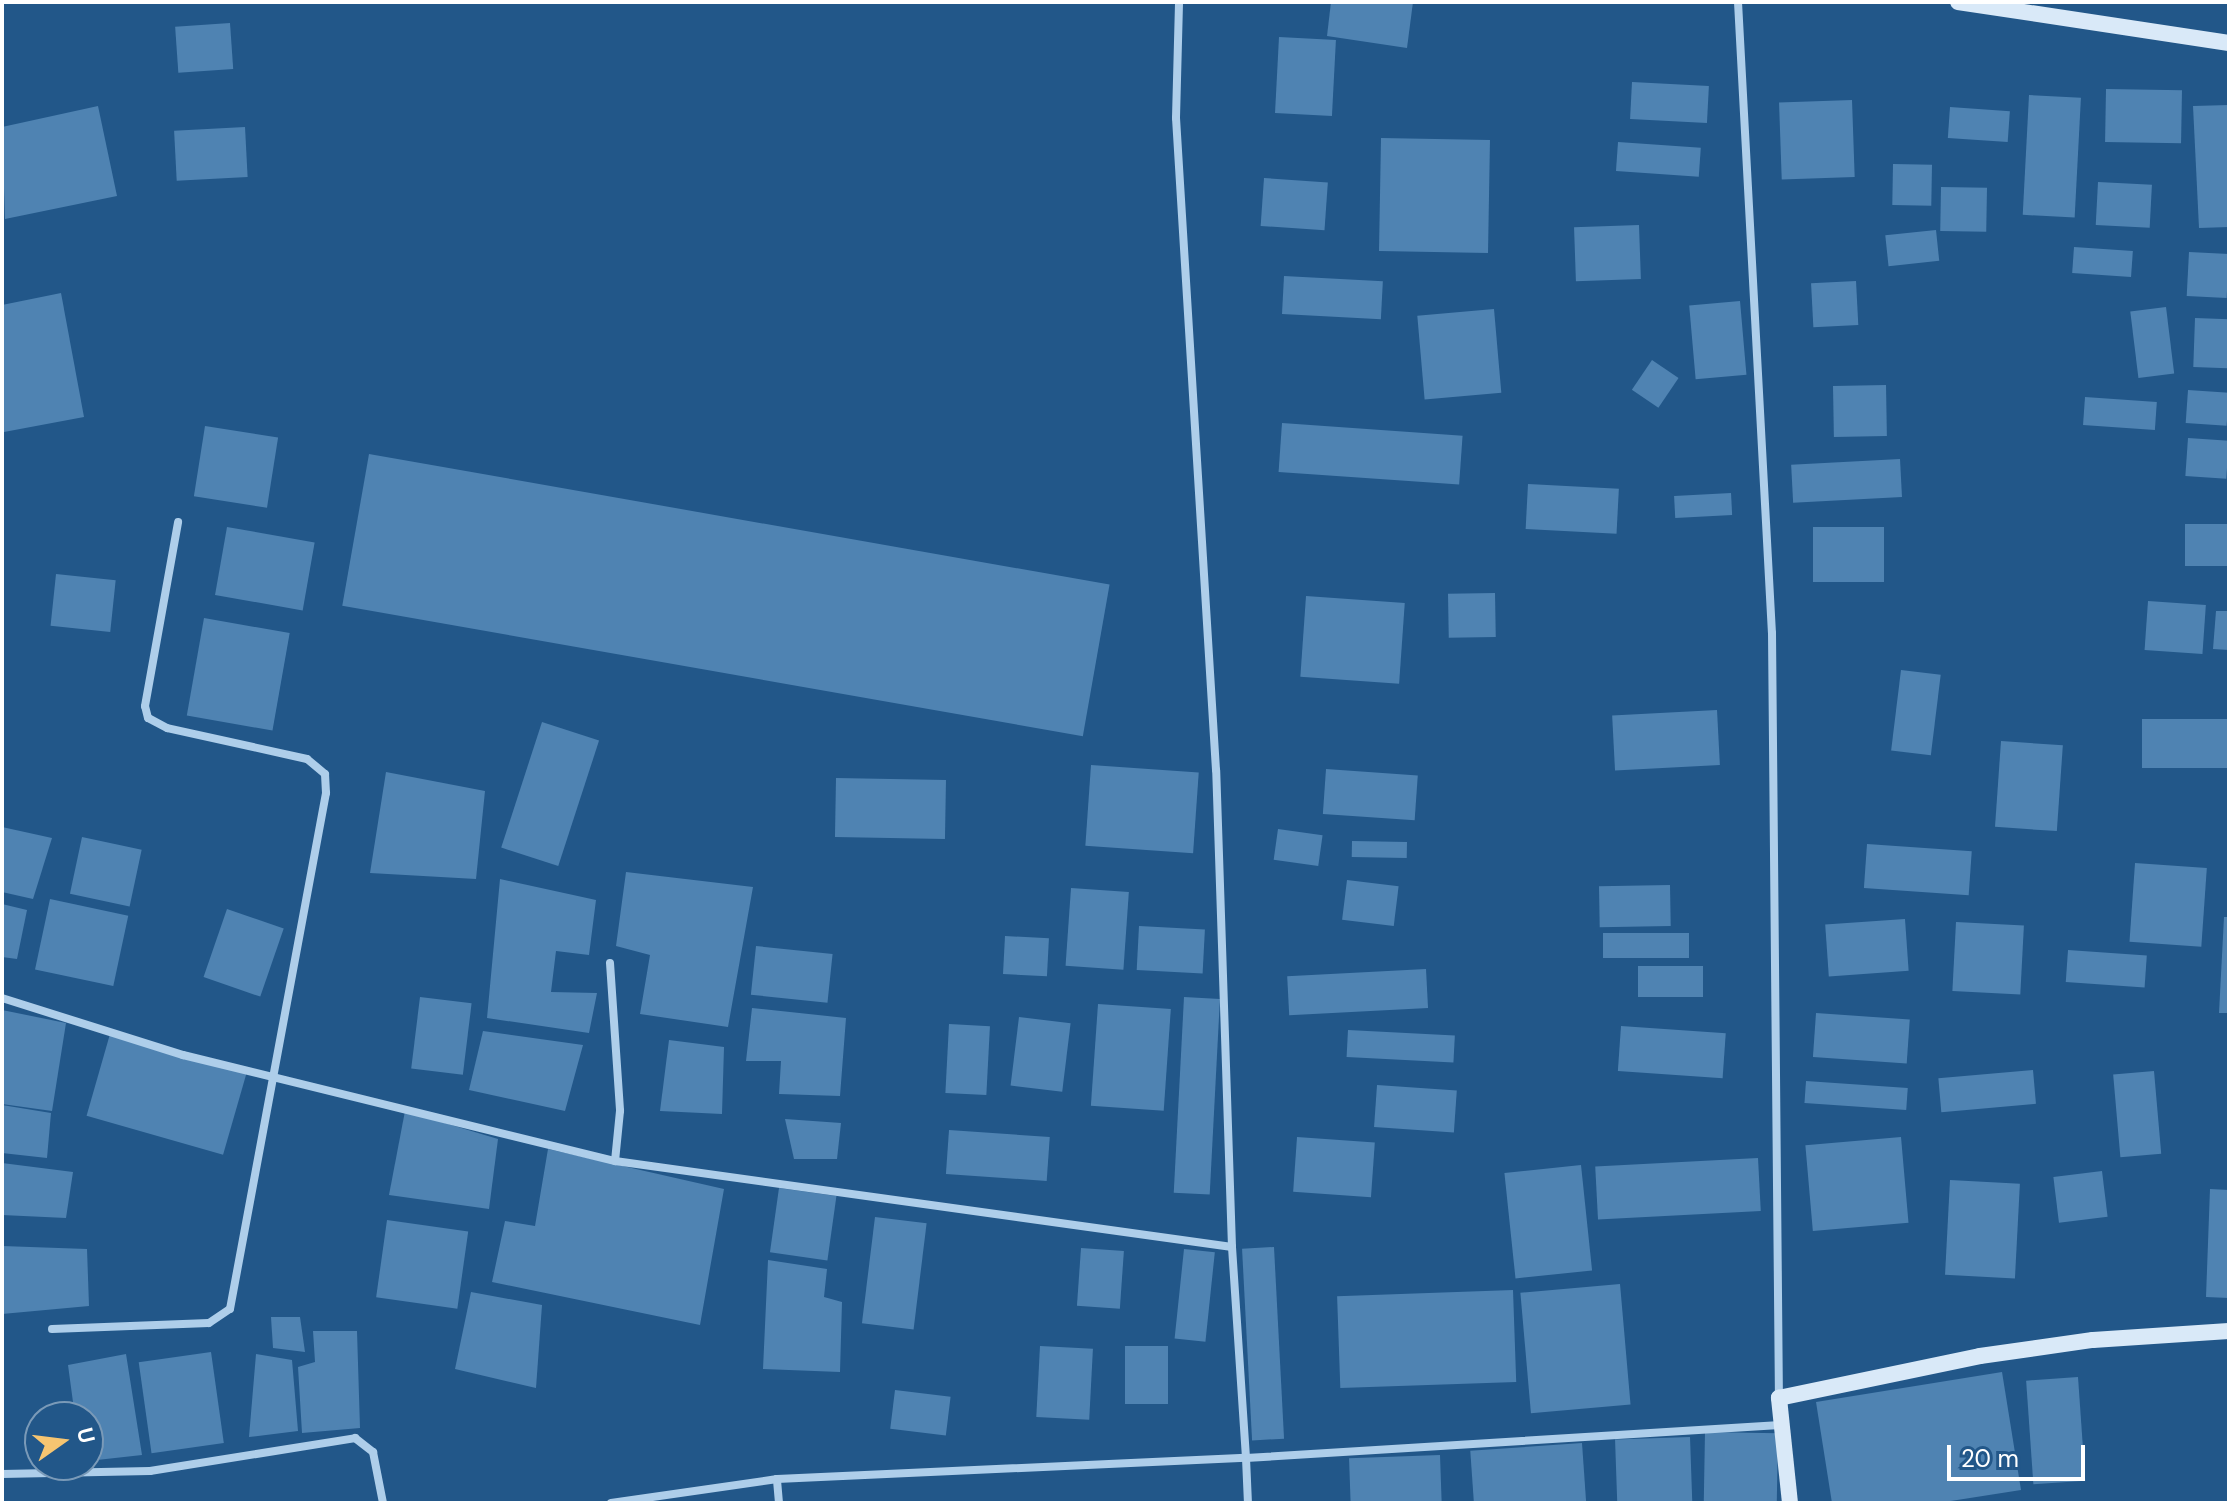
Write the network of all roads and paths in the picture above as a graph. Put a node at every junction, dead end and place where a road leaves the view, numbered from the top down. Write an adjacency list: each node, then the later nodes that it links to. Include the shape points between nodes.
1 (1179, 2): 10 (street, via 1176,118 1216,770)
2 (1738, 2): 13 (street, via 1772,633)
3 (1958, 2): 4 (street)
4 (2229, 43)
5 (178, 522): 8 (street, via 148,718 167,728 307,759 321,768 327,781)
6 (610, 963): 9 (street, via 620,1111)
7 (2, 998): 8 (street)
8 (272, 1077): 9 (street); 11 (street, via 237,1297 230,1309 209,1323)
9 (615, 1161): 10 (street)
10 (1232, 1247): 15 (street)
11 (52, 1329)
12 (2229, 1331): 13 (street, via 2093,1340 1980,1356)
13 (1779, 1398): 14 (street)
14 (1781, 1425): 15 (street); 22 (street)
15 (1246, 1458): 17 (street); 21 (street)
16 (2, 1474): 18 (street, via 150,1471 355,1438 373,1452)
17 (777, 1479): 19 (street); 20 (street)
18 (383, 1503)
19 (611, 1503)
20 (779, 1503)
21 (1248, 1503)
22 (1790, 1503)

